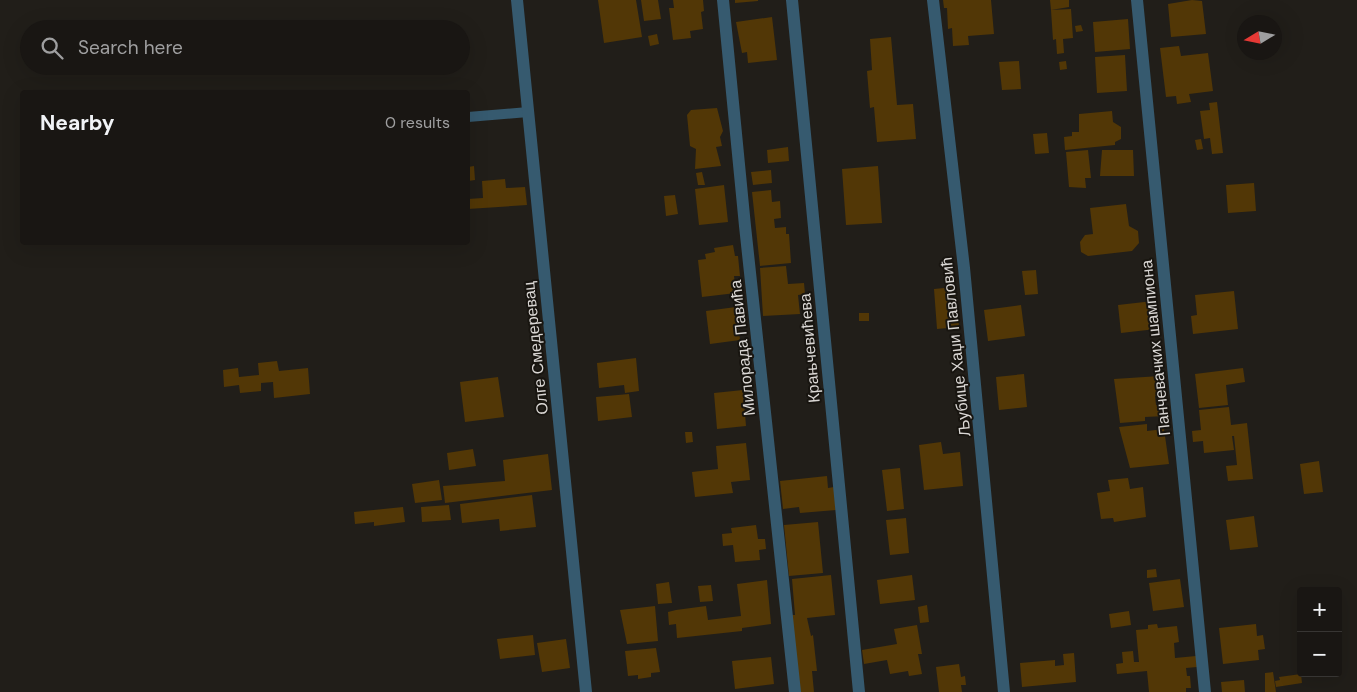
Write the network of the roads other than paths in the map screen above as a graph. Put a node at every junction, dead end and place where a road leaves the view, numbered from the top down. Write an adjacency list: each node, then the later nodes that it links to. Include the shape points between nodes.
1 (516, 0): 6 (street, Олге Смедеревац)
2 (723, 0): 9 (street, Милорада Павића)
3 (792, 0): 10 (street, Крањчевићева)
4 (933, 0): 11 (street, Љубице Хаџи Павловић, via 964,268)
5 (1137, 0): 12 (street, Панчевачких шампиона)
6 (528, 112): 7 (lane); 8 (street, Олге Смедеревац)
7 (470, 117)
8 (586, 692)
9 (795, 692)
10 (859, 692)
11 (1004, 692)
12 (1205, 692)

